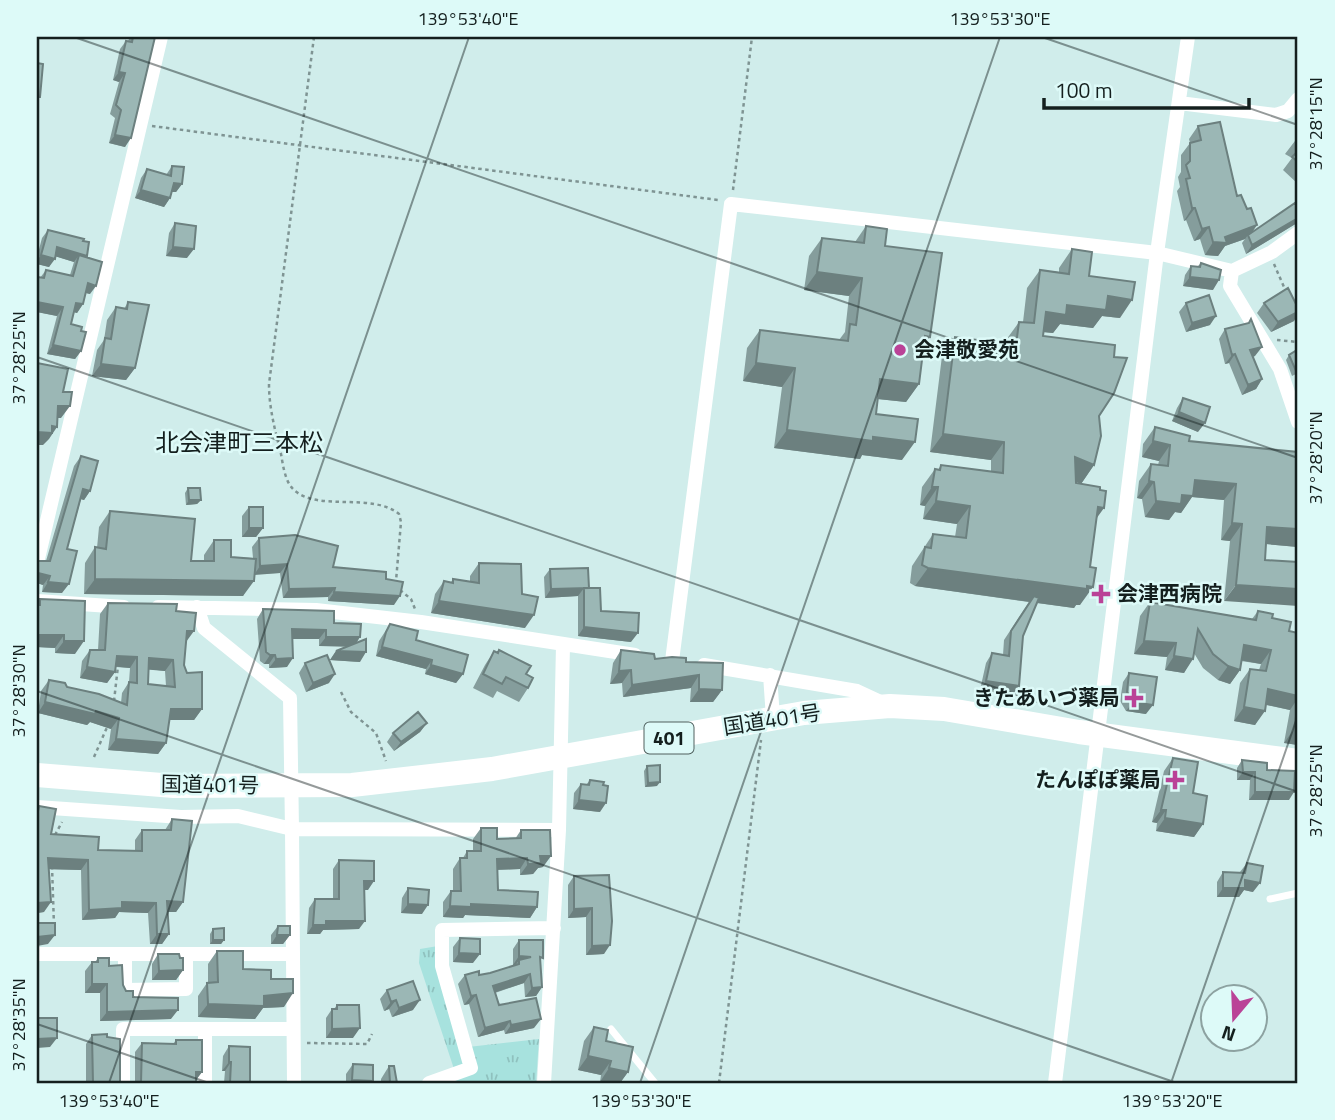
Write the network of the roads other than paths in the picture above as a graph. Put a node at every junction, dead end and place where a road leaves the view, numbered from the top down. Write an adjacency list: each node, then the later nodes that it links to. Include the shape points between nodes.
1 (161, 37): 9 (street)
2 (1188, 37): 4 (street)
3 (1298, 99): 4 (street, via 1288,111 1276,115 1218,113)
4 (1180, 103): 6 (street)
5 (1298, 233): 7 (street, via 1267,255)
6 (1157, 253): 7 (street); 13 (street, via 731,204); 17 (street)
7 (1232, 271): 8 (street, via 1230,286 1280,369)
8 (1298, 422)
9 (37, 563)
10 (37, 601): 11 (street)
11 (197, 607): 12 (street, via 316,610); 21 (street, via 204,628 290,698)
12 (563, 645): 13 (street); 18 (street)
13 (659, 659): 14 (street)
14 (770, 675): 15 (street, via 858,691); 16 (street)
15 (890, 706): 16 (highway, 国道401号 / 401); 17 (highway, 国道401号 / 401, via 944,709)
16 (769, 719): 18 (highway, 国道401号 / 401)
17 (1096, 733): 19 (highway, 国道401号 / 401); 41 (street)
18 (558, 757): 21 (highway, 国道401号 / 401, via 391,781); 24 (street)
19 (1298, 761)
20 (37, 775): 21 (highway, 国道401号 / 401, via 174,786)
21 (292, 786): 23 (street)
22 (37, 807): 23 (street, via 181,817 238,816)
23 (292, 829): 24 (street); 31 (street)
24 (559, 830): 27 (street)
25 (1298, 893): 26 (lane)
26 (1270, 899)
27 (554, 928): 38 (street, via 442,930 442,966 471,1068); 39 (street)
28 (37, 954): 29 (street)
29 (125, 954): 30 (street); 30 (street, via 125,990 186,989)
30 (186, 954): 31 (street)
31 (293, 954): 34 (street)
32 (205, 1029): 34 (street); 35 (street, via 123,1029); 36 (street)
33 (611, 1029): 40 (lane)
34 (293, 1036): 37 (street)
35 (123, 1083)
36 (205, 1083)
37 (294, 1083)
38 (429, 1083)
39 (544, 1083)
40 (655, 1083)
41 (1055, 1083)

